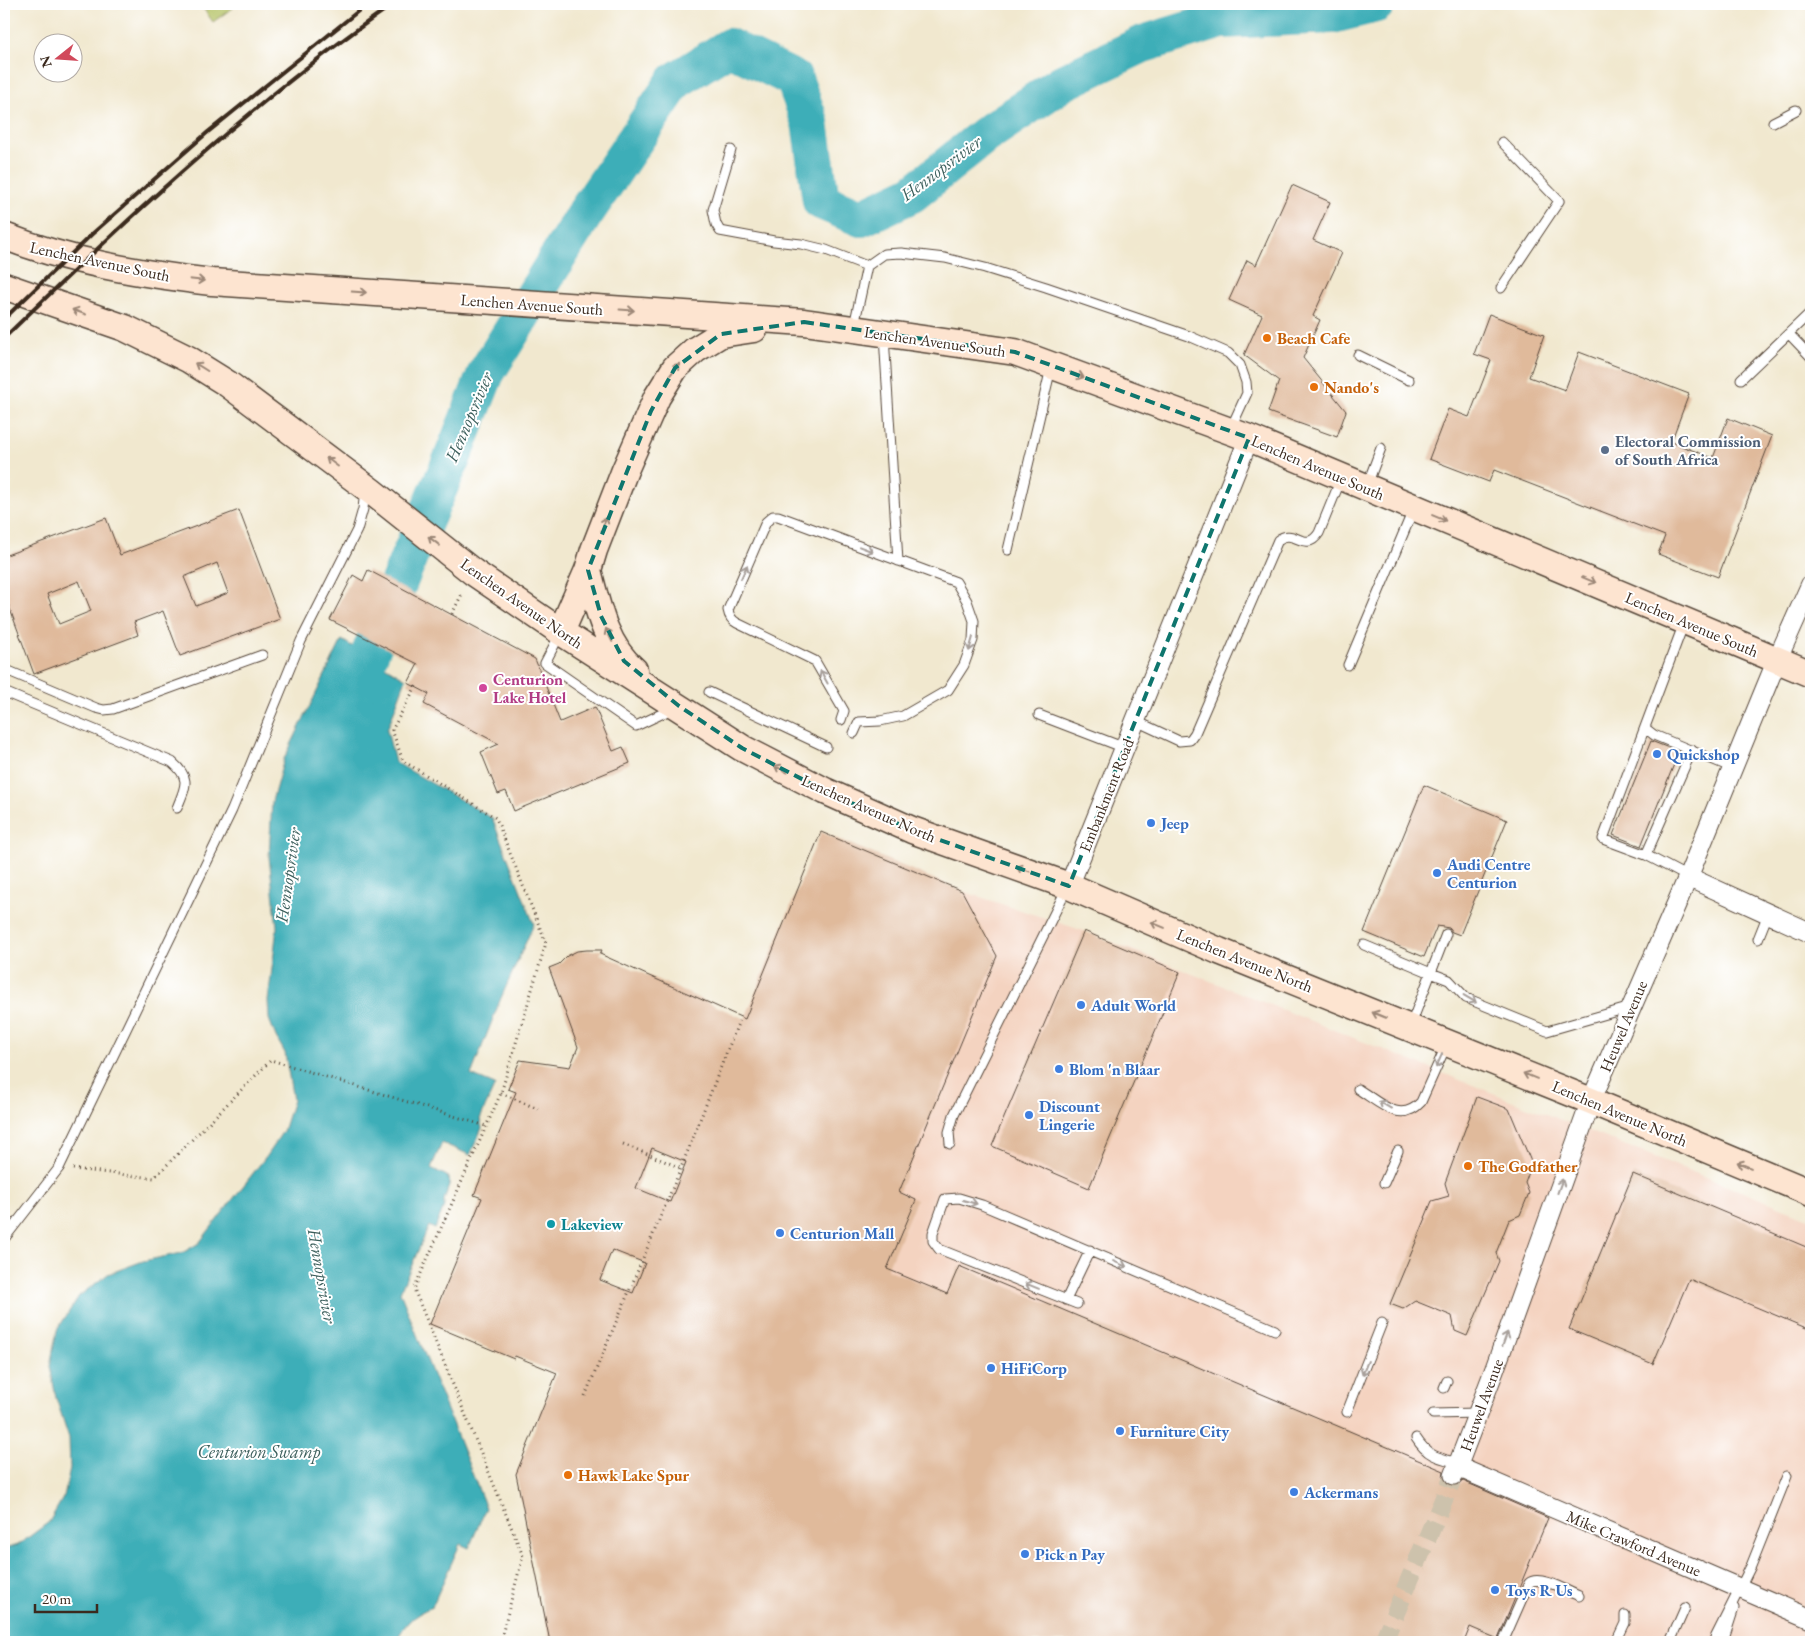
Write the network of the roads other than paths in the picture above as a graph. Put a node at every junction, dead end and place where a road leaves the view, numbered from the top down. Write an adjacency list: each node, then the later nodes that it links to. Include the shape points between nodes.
1 (1796, 110): 2 (lane)
2 (1773, 122)
3 (1502, 142): 8 (lane, via 1559,201)
4 (731, 150): 6 (lane, via 713,210 720,231 801,244)
5 (4, 236): 10 (main road, Lenchen Avenue South, one-way to 10, via 33,248 148,275 212,282)
6 (867, 266): 11 (lane); 19 (lane, via 884,254 945,258 1046,287 1189,336 1228,353 1240,365 1246,382)
7 (4, 286): 23 (main road, Lenchen Avenue North, one-way to 7, via 228,384 188,359 125,328)
8 (1501, 288)
9 (1811, 312): 13 (lane)
10 (804, 322): 11 (main road, Lenchen Avenue South); 27 (main road, one-way to 10, via 625,470 657,397 674,368 721,334)
11 (854, 329): 12 (main road, Lenchen Avenue South)
12 (884, 334): 16 (main road, Lenchen Avenue South, via 1015,352); 26 (lane)
13 (1789, 334): 15 (lane); 17 (lane)
14 (1358, 355): 18 (lane)
15 (1811, 357)
16 (1052, 366): 19 (main road, Lenchen Avenue South, one-way to 19); 25 (lane)
17 (1742, 379)
18 (1410, 380)
19 (1239, 434): 21 (main road, Lenchen Avenue South); 41 (street, Embankment Road)
20 (1381, 448): 22 (lane)
21 (1342, 477): 22 (main road, Lenchen Avenue South); 41 (lane, via 1316,538 1305,542 1289,536 1278,540 1196,734 1190,740 1179,741)
22 (1366, 487): 24 (main road, Lenchen Avenue South)
23 (368, 489): 30 (main road, Lenchen Avenue North, one-way to 23, via 473,572); 67 (lane, via 357,530 301,642 232,810 59,1168)
24 (1414, 507): 29 (main road, Lenchen Avenue South, one-way to 29); 33 (lane)
25 (1008, 550)
26 (898, 561): 40 (lane, one-way to 26, via 844,711 815,661 737,623 728,610 766,522 773,516); 43 (lane, one-way to 43, via 956,582 974,621 973,640 964,665 948,690 903,716 859,722)
27 (588, 570): 30 (main road); 38 (main road, one-way to 27, via 624,661 600,616)
28 (1811, 584): 32 (street, Heuwel Avenue)
29 (1685, 621): 32 (main road, Lenchen Avenue South); 42 (lane)
30 (561, 632): 38 (main road, Lenchen Avenue North); 38 (lane, via 545,663 636,726)
31 (262, 655): 34 (lane, via 104,710)
32 (1777, 660): 35 (main road, Lenchen Avenue South); 47 (street, Heuwel Avenue)
33 (1348, 664)
34 (4, 669)
35 (1811, 674)
36 (4, 692): 48 (lane, via 172,762 186,780)
37 (710, 692): 44 (lane)
38 (679, 706): 51 (main road, Lenchen Avenue North, one-way to 38, via 912,830 825,791 742,748)
39 (1039, 715): 45 (lane)
40 (841, 720)
41 (1136, 721): 45 (street, Embankment Road)
42 (1645, 728): 46 (lane, via 1654,735); 49 (lane, via 1603,839)
43 (854, 733)
44 (826, 747)
45 (1125, 748): 51 (street, Embankment Road)
46 (1692, 750): 47 (lane); 49 (lane)
47 (1733, 768): 50 (street, Heuwel Avenue)
48 (177, 808)
49 (1646, 855): 50 (lane)
50 (1688, 877): 52 (street); 58 (street, Heuwel Avenue)
51 (1068, 886): 59 (main road, Lenchen Avenue North, one-way to 51, via 1219,951); 63 (lane, Embankment Road, via 954,1115 949,1132)
52 (1768, 914): 53 (street); 55 (lane)
53 (1811, 933)
54 (1446, 934): 57 (lane)
55 (1758, 939)
56 (1364, 945): 57 (lane)
57 (1431, 974): 58 (lane, one-way to 58, via 1449,980 1471,1001 1546,1031); 59 (lane)
58 (1631, 1007): 62 (street, Heuwel Avenue)
59 (1410, 1027): 60 (main road, Lenchen Avenue North)
60 (1448, 1042): 61 (lane, one-way to 61, via 1416,1108 1395,1112); 62 (main road, Lenchen Avenue North, one-way to 60)
61 (1358, 1089)
62 (1591, 1100): 66 (main road, Lenchen Avenue North, one-way to 62); 74 (street, Heuwel Avenue, one-way to 62)
63 (950, 1144)
64 (1398, 1151): 65 (lane)
65 (1384, 1183)
66 (1811, 1193)
67 (4, 1239)
68 (1090, 1250): 69 (lane); 69 (lane, one-way to 68, via 939,1249 933,1241 933,1233 945,1200 959,1198 982,1205); 72 (lane, one-way to 72)
69 (1066, 1300): 70 (lane)
70 (1078, 1304)
71 (1382, 1323): 73 (lane, one-way to 73)
72 (1275, 1330)
73 (1347, 1412)
74 (1478, 1412): 75 (lane); 77 (street, Heuwel Avenue)
75 (1433, 1414)
76 (1416, 1438): 77 (lane, via 1427,1452)
77 (1457, 1468): 79 (street, Mike Crawford Avenue)
78 (1787, 1476): 79 (lane)
79 (1740, 1588): 83 (street, Mike Crawford Avenue); 87 (lane); 88 (lane)
80 (1579, 1596): 84 (lane, via 1547,1582 1532,1580)
81 (1685, 1608): 86 (lane)
82 (1625, 1615): 85 (lane, via 1625,1623)
83 (1811, 1619)
84 (1503, 1642)
85 (1616, 1642)
86 (1670, 1642)
87 (1713, 1642)
88 (1723, 1642)

